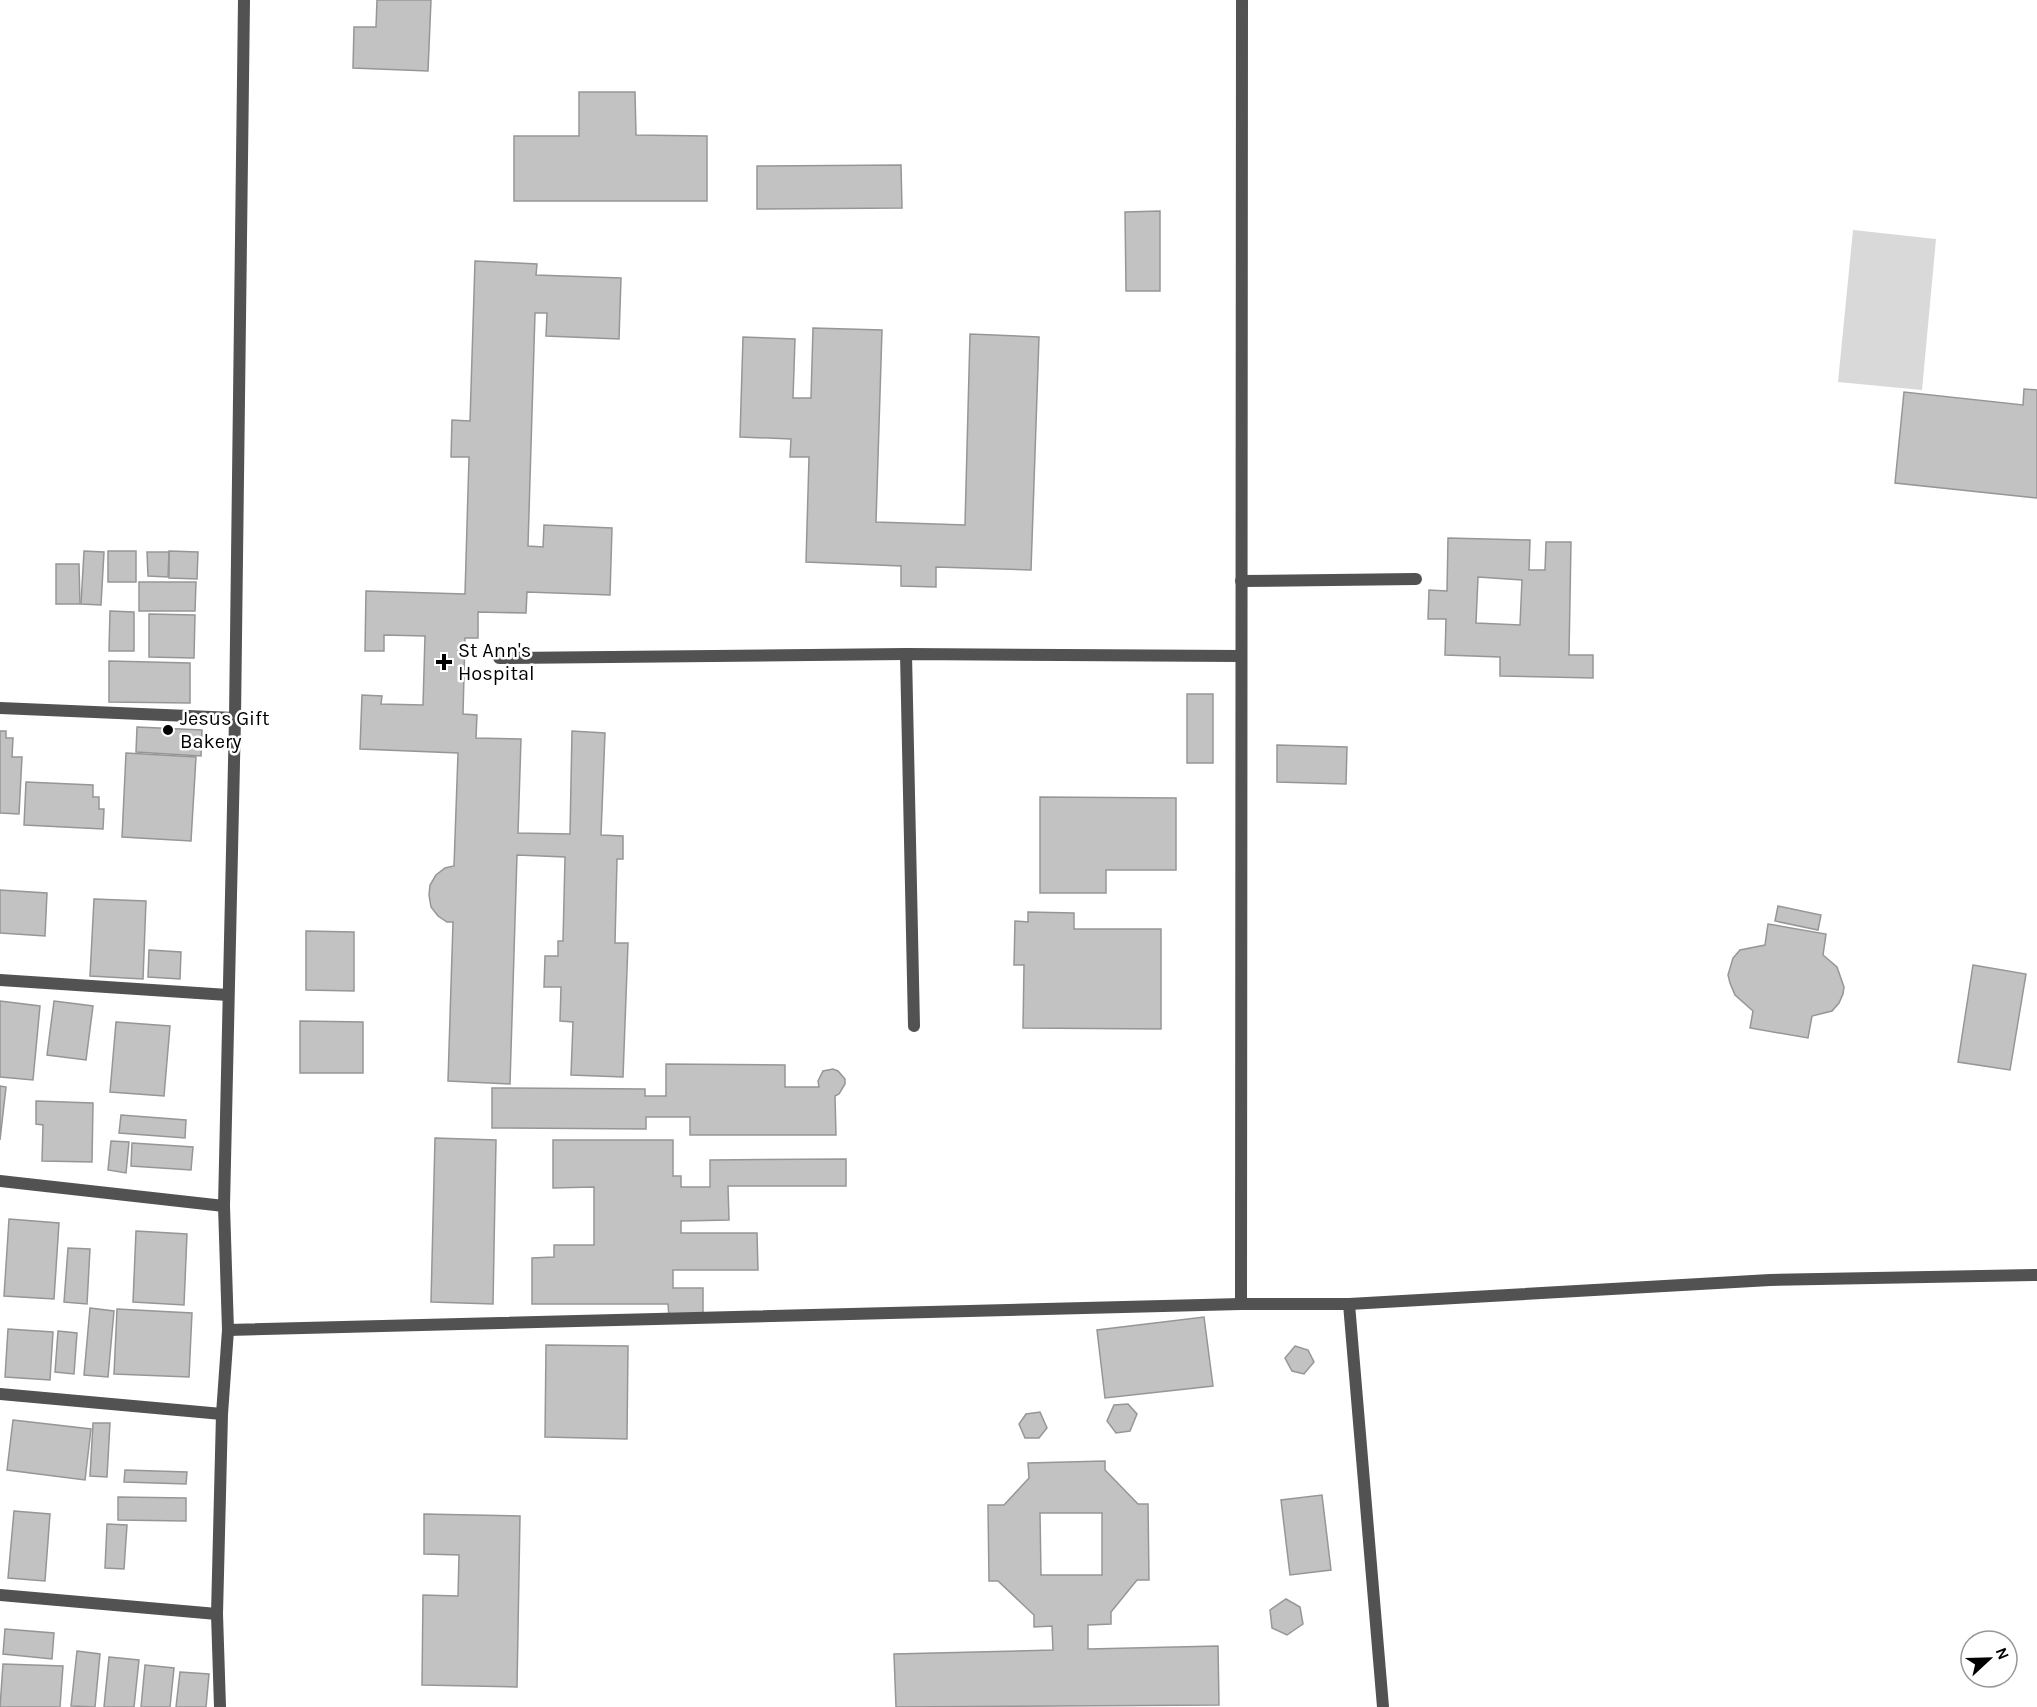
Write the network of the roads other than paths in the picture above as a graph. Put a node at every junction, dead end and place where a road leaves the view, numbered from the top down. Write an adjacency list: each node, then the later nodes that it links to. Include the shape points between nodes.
1 (244, 0): 9 (street)
2 (1242, 0): 4 (street)
3 (1416, 579): 4 (street)
4 (1241, 581): 6 (street)
5 (906, 654): 6 (street); 7 (street); 12 (street)
6 (1241, 656): 16 (street)
7 (499, 658)
8 (0, 708): 9 (street)
9 (235, 718): 11 (street)
10 (0, 980): 11 (street)
11 (228, 995): 14 (street)
12 (914, 1026)
13 (0, 1181): 14 (street)
14 (224, 1206): 18 (street)
15 (2037, 1275): 17 (street, via 1770,1280)
16 (1241, 1304): 17 (street); 18 (street)
17 (1348, 1304): 24 (street)
18 (228, 1330): 20 (street)
19 (0, 1394): 20 (street)
20 (222, 1414): 22 (street)
21 (0, 1595): 22 (street)
22 (217, 1614): 23 (street)
23 (220, 1707)
24 (1383, 1707)

